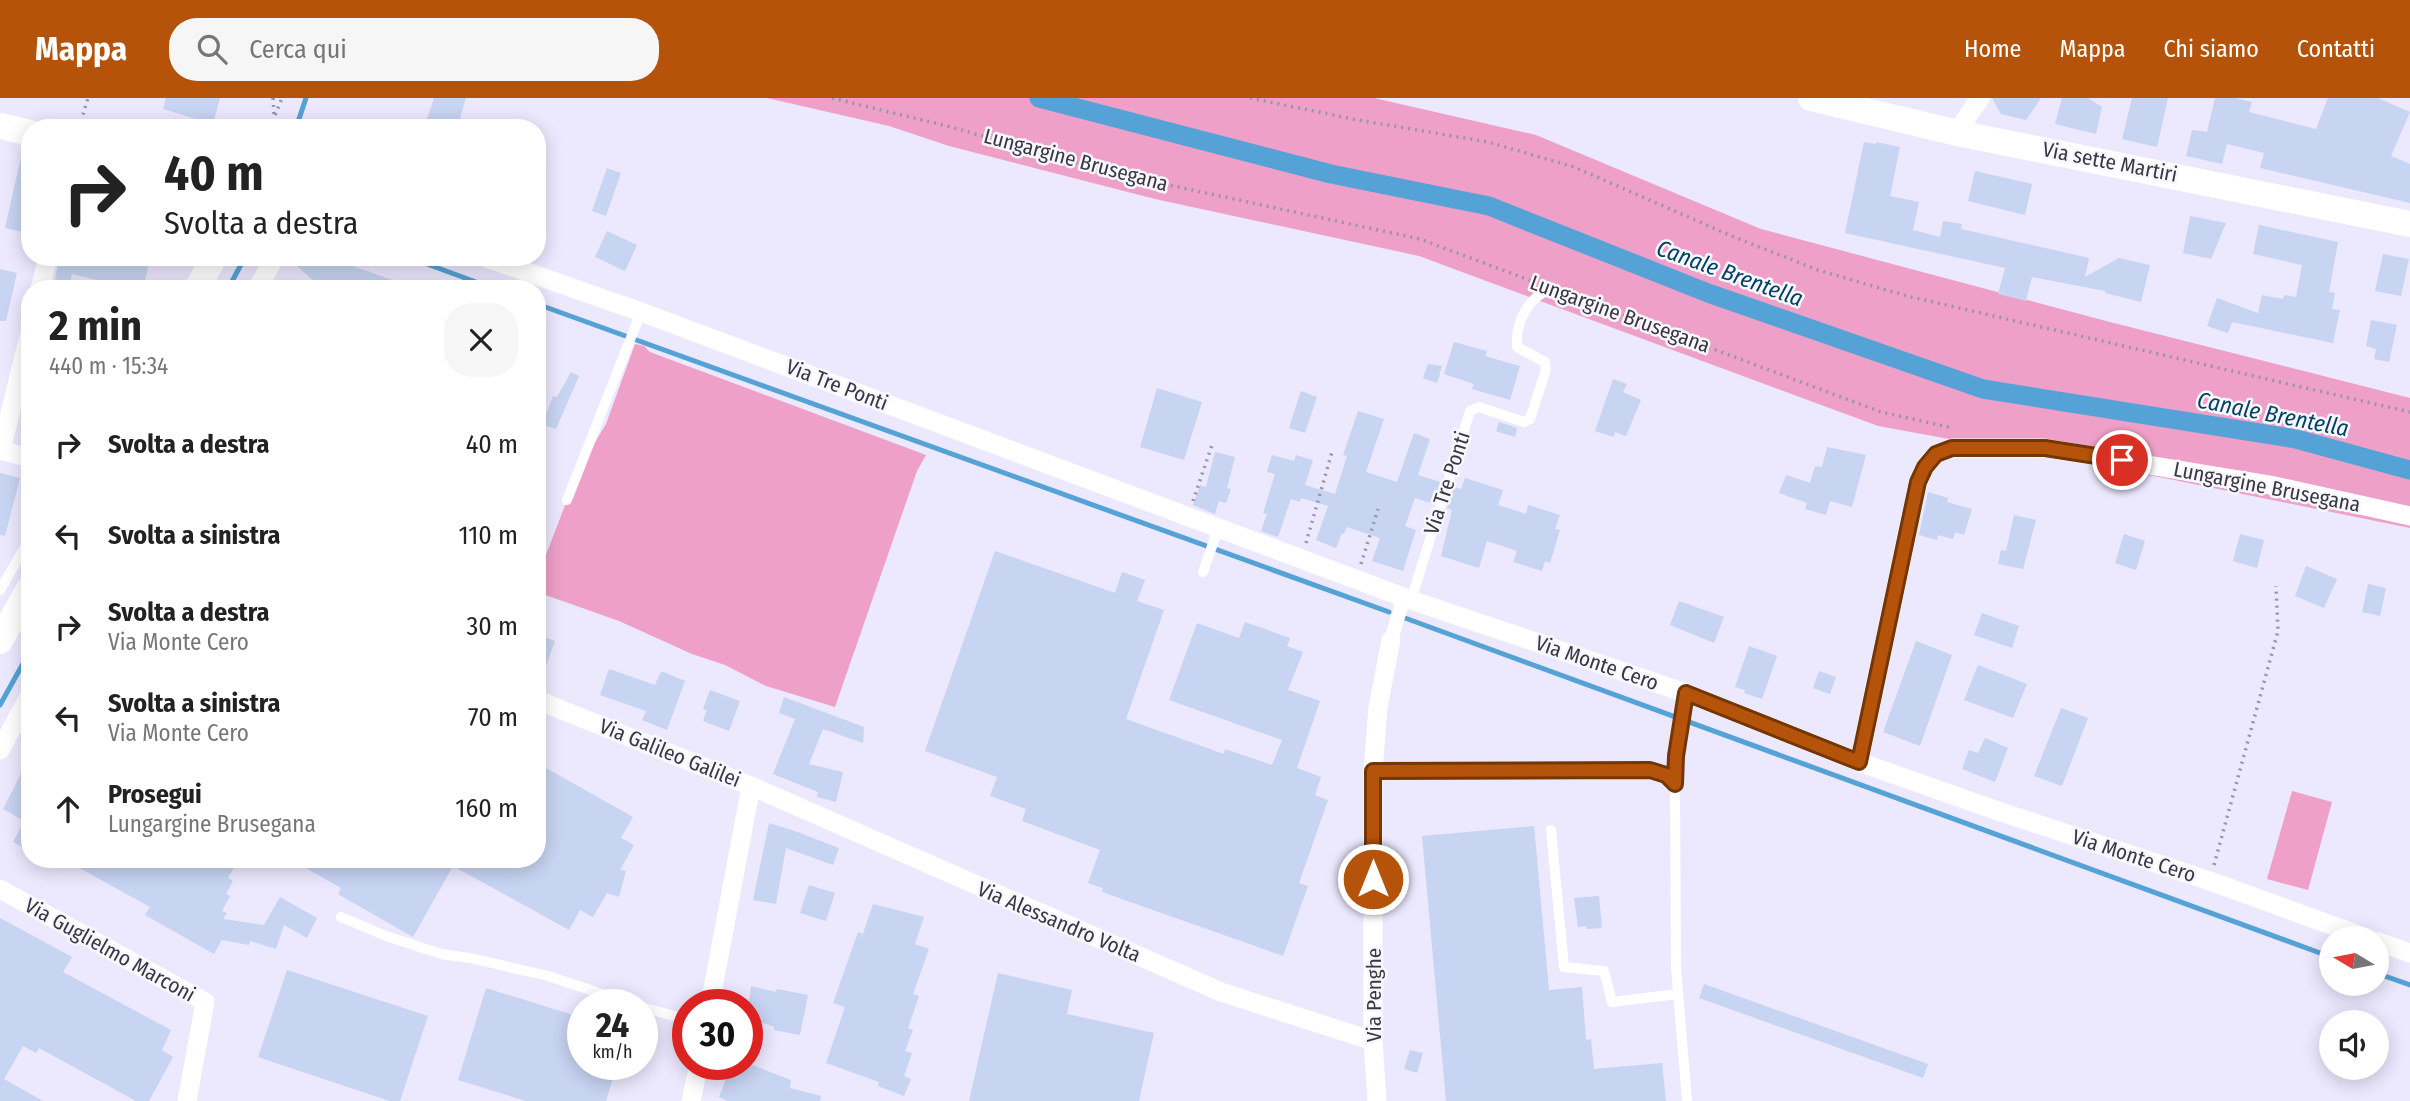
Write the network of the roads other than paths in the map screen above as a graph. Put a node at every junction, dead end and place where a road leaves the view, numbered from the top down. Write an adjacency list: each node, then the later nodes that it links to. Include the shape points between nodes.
1 (1811, 98): 5 (main road, Via sette Martiri)
2 (1980, 98): 5 (street, via 1963,123)
3 (0, 126): 4 (main road)
4 (21, 131)
5 (1962, 134): 6 (main road, Via sette Martiri)
6 (2410, 224)
7 (510, 266): 9 (street, Via Tre Ponti)
8 (1554, 289): 19 (lane, Via Tre Ponti, via 1542,291 1529,303 1516,336 1517,347 1545,362 1530,419 1524,422 1479,407 1470,411)
9 (641, 312): 13 (lane); 15 (street, Via Tre Ponti)
10 (21, 369): 11 (street)
11 (1, 450): 12 (street)
12 (21, 456)
13 (567, 500)
14 (2410, 516): 27 (street, Lungargine Brusegana, via 2270,485 2045,448 1952,448 1936,454 1918,482)
15 (1217, 529): 17 (lane); 19 (street, Via Tre Ponti)
16 (21, 554): 18 (lane)
17 (1203, 572)
18 (0, 590)
19 (1408, 599): 21 (street, Via Penghe); 23 (street, Via Monte Cero)
20 (21, 603): 22 (main road)
21 (1391, 640): 28 (street, Via Penghe, via 1378,708)
22 (0, 641)
23 (1685, 699): 27 (street, Via Monte Cero); 29 (lane)
24 (546, 704): 30 (street, Via Galileo Galilei)
25 (21, 712): 26 (street)
26 (0, 750)
27 (1859, 762): 34 (street, Via Monte Cero)
28 (1373, 771): 29 (lane, via 1650,770); 40 (street, Via Penghe)
29 (1675, 784): 39 (lane)
30 (751, 786): 38 (street, Via Galileo Galilei); 40 (street, Via Alessandro Volta, via 1221,992)
31 (1551, 830): 39 (lane, via 1564,967 1604,971 1612,1002)
32 (0, 890): 42 (street, Via Guglielmo Marconi, via 205,1002)
33 (341, 917): 37 (lane, via 441,954)
34 (2334, 926)
35 (2389, 946): 36 (street)
36 (2410, 954)
37 (587, 989)
38 (713, 989)
39 (1678, 994): 45 (lane)
40 (1373, 1041): 44 (street, Via Penghe)
41 (696, 1080): 43 (street)
42 (187, 1101)
43 (691, 1101)
44 (1377, 1101)
45 (1687, 1101)

